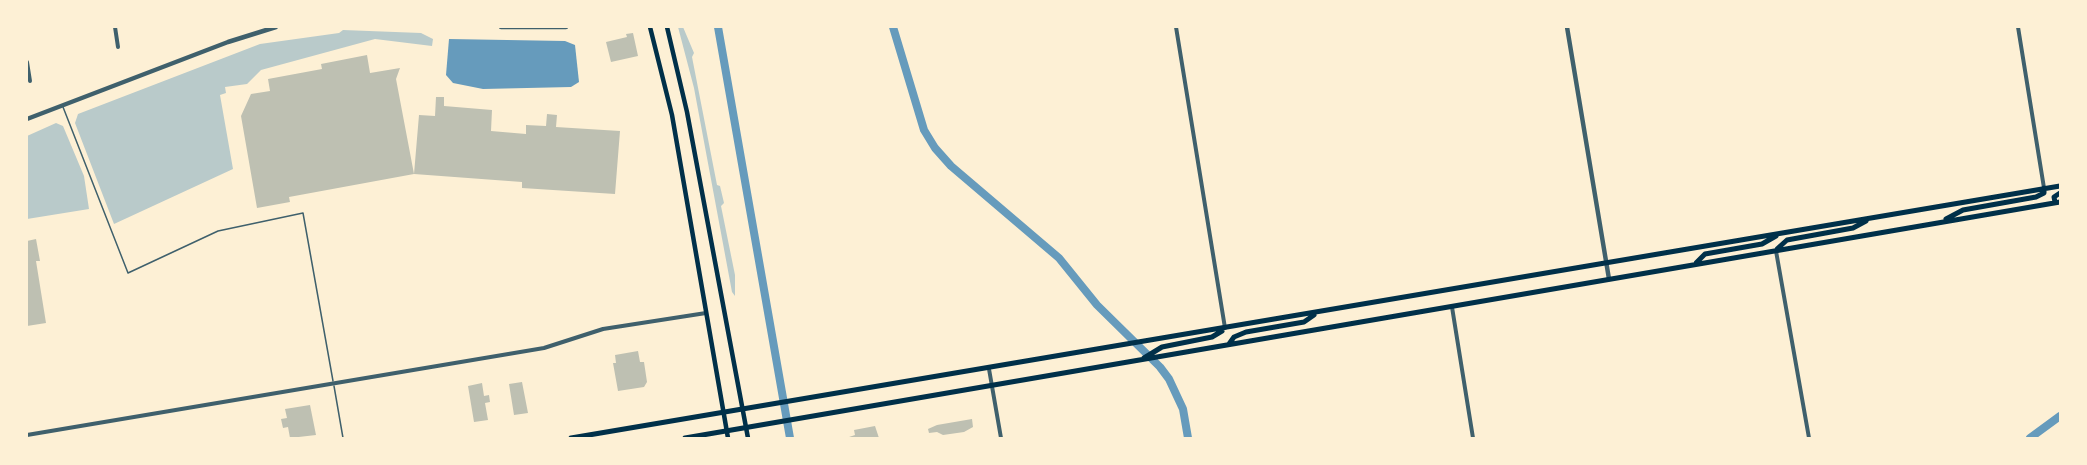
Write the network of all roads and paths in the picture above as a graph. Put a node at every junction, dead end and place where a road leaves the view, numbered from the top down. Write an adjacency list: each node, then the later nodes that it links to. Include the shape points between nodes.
1 (115, 27): 11 (street)
2 (276, 27): 14 (street)
3 (501, 27): 4 (street)
4 (509, 27): 5 (street)
5 (566, 27)
6 (650, 27): 29 (main road, via 672,115)
7 (667, 27): 36 (main road, via 687,112)
8 (1176, 27): 30 (street)
9 (1567, 27): 24 (street)
10 (2018, 27): 17 (street)
11 (118, 47)
12 (27, 62): 13 (street)
13 (30, 81)
14 (62, 105): 15 (street); 34 (lane, via 128,273 218,231 303,213)
15 (27, 119)
16 (2060, 186): 17 (main road)
17 (2044, 188): 20 (main road); 21 (main road, via 2044,193 2036,196 1963,210)
18 (2060, 193): 19 (main road, via 2054,197)
19 (2057, 202): 21 (main road)
20 (1870, 218): 22 (main road); 23 (main road, via 1853,228 1786,240)
21 (1939, 222): 23 (main road)
22 (1781, 233): 24 (main road); 25 (main road, via 1762,244 1705,254)
23 (1776, 251): 25 (main road); 48 (street)
24 (1606, 264): 26 (street); 28 (main road)
25 (1695, 264): 26 (main road)
26 (1609, 279): 27 (main road)
27 (1451, 306): 31 (main road); 47 (street)
28 (1318, 312): 30 (main road); 31 (main road, via 1304,322 1246,332)
29 (706, 314): 34 (street, via 603,329 544,348); 37 (main road)
30 (1226, 328): 32 (main road, via 1212,337 1162,347); 33 (main road)
31 (1228, 345): 32 (main road)
32 (1140, 360): 35 (main road)
33 (989, 369): 35 (street); 36 (main road)
34 (333, 382): 40 (street); 41 (lane)
35 (992, 386): 38 (main road); 46 (street)
36 (743, 410): 37 (main road); 38 (main road)
37 (724, 412): 39 (main road); 42 (main road)
38 (746, 427): 39 (main road); 45 (main road)
39 (727, 431): 43 (main road); 44 (main road)
40 (27, 435)
41 (343, 438)
42 (571, 438)
43 (685, 438)
44 (728, 438)
45 (748, 438)
46 (1001, 438)
47 (1473, 438)
48 (1809, 438)

